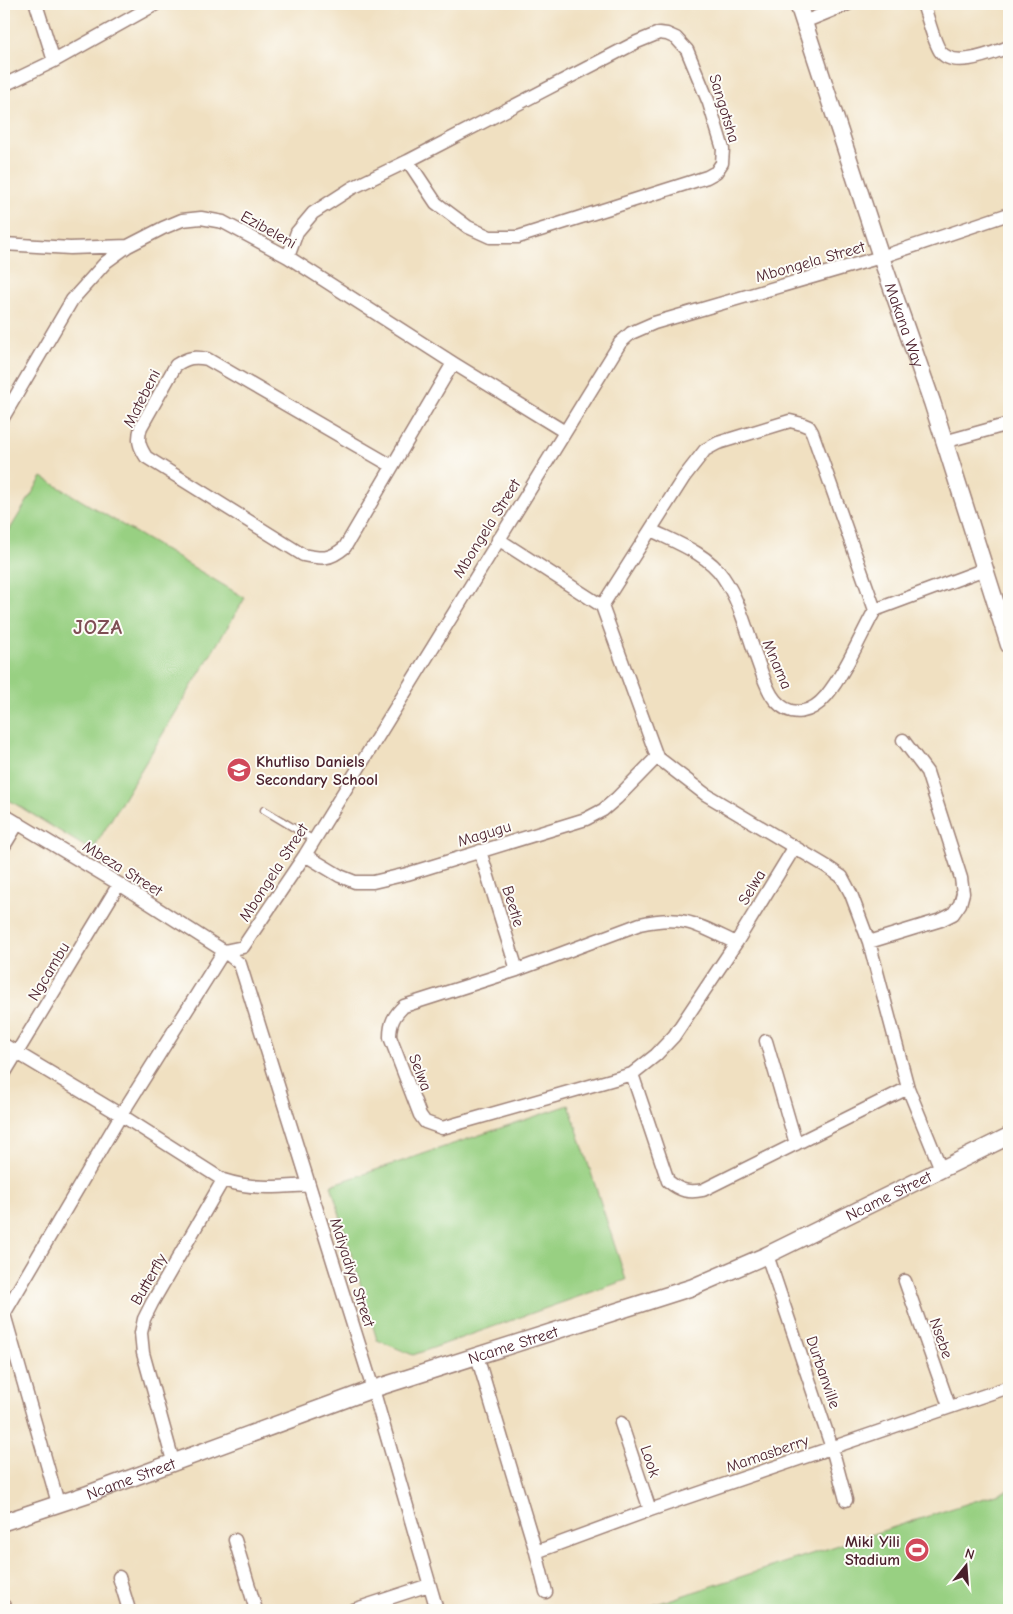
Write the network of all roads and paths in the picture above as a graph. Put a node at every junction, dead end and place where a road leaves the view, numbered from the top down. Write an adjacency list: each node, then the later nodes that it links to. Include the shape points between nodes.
1 (36, 4): 8 (street)
2 (156, 4): 8 (street)
3 (798, 4): 6 (street, Makana Way)
4 (848, 4): 6 (street)
5 (923, 4): 7 (street, via 945,56 975,59)
6 (804, 22): 15 (street, Makana Way)
7 (1009, 47)
8 (54, 61): 9 (street)
9 (4, 85)
10 (408, 161): 10 (street, Sangotsha, via 659,33 676,38 687,50 723,149 722,163 707,177 518,237 490,237 468,227 436,203); 14 (street, Sangotsha, via 352,188 313,213 298,232)
11 (1009, 214): 15 (street, Mbongela Street)
12 (4, 244): 13 (street, via 70,248)
13 (128, 246): 14 (street, Ezibeleni, via 182,220 201,218 223,222); 17 (street, Ezibeleni, via 106,262 72,300)
14 (288, 257): 16 (street, Ezibeleni)
15 (880, 257): 19 (street, Mbongela Street, via 631,332 609,359); 20 (street, Makana Way)
16 (454, 363): 19 (street, Ezibeleni); 21 (street, Matebeni)
17 (4, 416)
18 (1009, 424): 20 (street)
19 (565, 432): 23 (street, Mbongela Street)
20 (944, 442): 24 (street, Makana Way)
21 (392, 466): 21 (street, Matebeni, via 346,547 335,556 319,559 303,555 146,457 139,447 138,438 176,364 196,356 207,359)
22 (651, 530): 25 (street); 26 (street, Mnama, via 694,552 723,576 735,598 764,680 774,700 788,711 805,712 827,695); 26 (street, via 704,450 790,421 802,424 812,432)
23 (498, 539): 25 (street); 33 (street, Mbongela Street)
24 (985, 569): 26 (street); 27 (street, Makana Way)
25 (602, 606): 29 (street)
26 (875, 610)
27 (1009, 645)
28 (903, 740): 39 (street, via 926,772 963,893 953,914)
29 (657, 757): 35 (street, via 705,794); 36 (street, Magugu, via 603,810 586,819)
30 (264, 810): 33 (lane)
31 (4, 815): 32 (street, Mbeza Street)
32 (18, 823): 34 (street); 38 (street, Mbeza Street)
33 (314, 840): 37 (street, Mbongela Street)
34 (4, 846)
35 (794, 848): 39 (street, via 842,877); 40 (street, Selwa)
36 (480, 851): 37 (street, Magugu, via 373,882 355,882); 42 (street, Beetle)
37 (305, 855): 41 (street, Mbongela Street, via 243,947)
38 (119, 884): 41 (street, Mbeza Street); 45 (street, Ngcambu)
39 (869, 942): 48 (street)
40 (736, 943): 42 (street, Selwa, via 694,923 661,919); 47 (street, Selwa, via 674,1036)
41 (224, 951): 49 (street); 54 (street, Mdiyadiya Street, via 240,964)
42 (517, 970): 47 (street, Selwa, via 404,1006 395,1015 390,1037 425,1122 442,1128)
43 (766, 1041): 51 (street)
44 (4, 1045): 45 (street)
45 (17, 1053): 46 (street, Ngcambu); 49 (street)
46 (4, 1074)
47 (632, 1074): 51 (street, via 668,1181 683,1191 704,1190)
48 (908, 1088): 51 (street); 52 (street)
49 (121, 1115): 53 (street); 65 (street, via 4,1314)
50 (1009, 1136): 52 (street, Ncame Street)
51 (796, 1144)
52 (941, 1170): 55 (street, Ncame Street)
53 (223, 1180): 54 (street, via 241,1186 268,1188); 63 (street, Butterfly, via 152,1303 141,1333 143,1353)
54 (309, 1185): 59 (street, Mdiyadiya Street)
55 (767, 1255): 57 (street, Ncame Street, via 693,1287); 62 (street, Durbanville)
56 (905, 1281): 60 (street, Nsebe)
57 (477, 1356): 59 (street, Ncame Street); 69 (street)
58 (1009, 1386): 60 (street, Mamasberry)
59 (374, 1390): 63 (street, Ncame Street); 71 (street, Mdiyadiya Street)
60 (949, 1406): 62 (street, Mamasberry)
61 (621, 1423): 66 (street, Look)
62 (832, 1448): 64 (street, Durbanville); 66 (street, Mamasberry)
63 (173, 1461): 65 (street, Ncame Street)
64 (846, 1500)
65 (58, 1503): 67 (street, Ncame Street)
66 (650, 1510): 69 (street, Mamasberry)
67 (4, 1522)
68 (234, 1540): 76 (street)
69 (536, 1552): 72 (street)
70 (119, 1576): 75 (street)
71 (429, 1585): 77 (street); 78 (street, Mdiyadiya Street)
72 (546, 1592)
73 (4, 1606): 74 (street)
74 (5, 1610)
75 (129, 1610)
76 (256, 1610)
77 (353, 1610)
78 (437, 1610)

